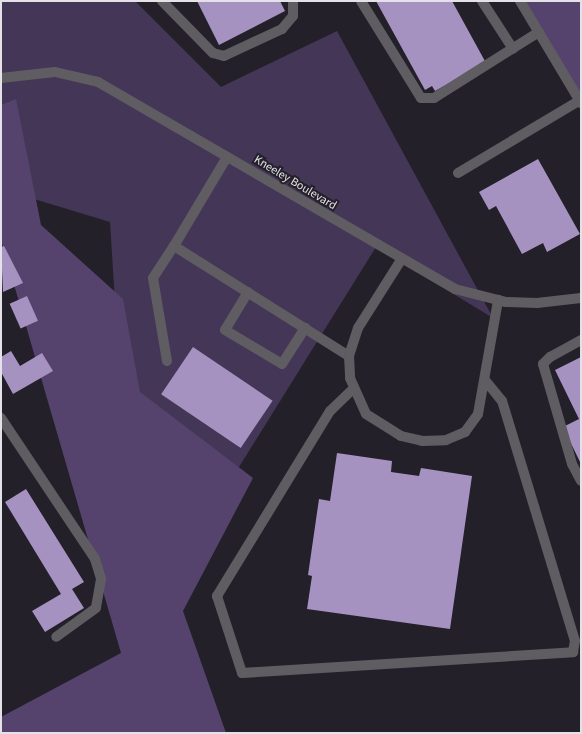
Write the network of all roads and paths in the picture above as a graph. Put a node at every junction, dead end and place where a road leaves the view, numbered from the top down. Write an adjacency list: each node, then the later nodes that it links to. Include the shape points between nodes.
1 (162, 1): 2 (street, via 214,53 224,56 282,29 293,16)
2 (293, 1)
3 (361, 1): 7 (street, via 421,98 434,98)
4 (482, 1): 7 (street)
5 (520, 1): 6 (street)
6 (539, 32): 7 (street); 9 (street)
7 (513, 49)
8 (1, 78): 10 (street, Kneeley Boulevard, via 56,72 98,82)
9 (580, 102): 11 (street)
10 (227, 157): 12 (street); 13 (street, Kneeley Boulevard)
11 (458, 173)
12 (174, 246): 14 (street); 20 (street, via 153,278)
13 (400, 260): 16 (street, Kneeley Boulevard, via 454,289); 19 (street, via 358,328)
14 (248, 292): 17 (street); 17 (street, via 225,330 282,364)
15 (581, 298): 16 (street, Kneeley Boulevard, via 537,303)
16 (498, 300): 21 (street)
17 (305, 328): 19 (street)
18 (581, 340): 24 (street, via 550,357 543,364 572,464)
19 (349, 356): 22 (street)
20 (167, 361)
21 (486, 380): 22 (street, via 478,414 465,432 446,440 422,441 378,425 366,414); 22 (street, via 502,402 575,641 573,652 242,673 217,596 330,410)
22 (354, 388)
23 (1, 418): 25 (street, via 95,559 101,579 96,608)
24 (581, 481)
25 (56, 637)

